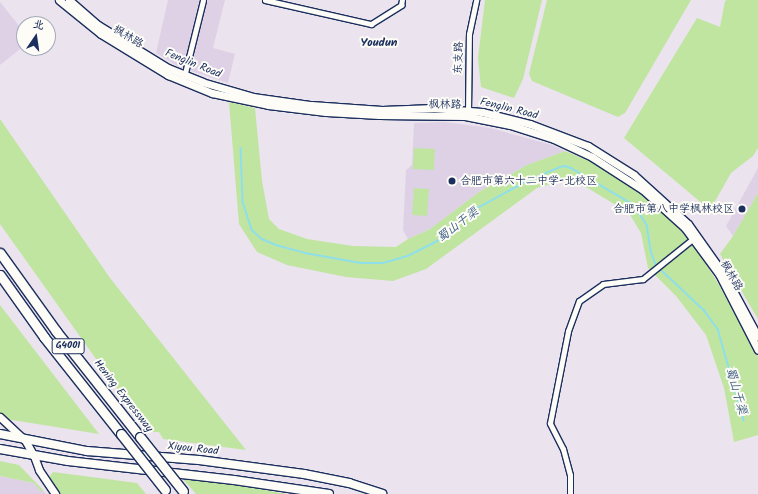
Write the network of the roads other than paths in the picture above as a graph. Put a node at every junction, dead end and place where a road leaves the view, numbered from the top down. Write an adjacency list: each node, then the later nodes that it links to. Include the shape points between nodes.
1 (59, 0): 7 (main road, 枫林路, via 101,34 168,74)
2 (69, 0): 7 (main road, Fenglin Road, via 98,26)
3 (203, 0): 7 (street)
4 (265, 0): 5 (street, via 371,24 401,5)
5 (402, 0)
6 (476, 0): 8 (street, 东支路, via 469,34)
7 (184, 78): 8 (main road, 枫林路, via 212,92 268,105 379,115)
8 (468, 114): 9 (main road, 枫林路, via 554,139 592,157 643,190)
9 (695, 237): 12 (main road, via 725,276); 13 (main road, 枫林路, via 719,274); 24 (street, via 643,279 603,284 579,301 568,331 550,423 563,449 570,475)
10 (0, 253): 20 (highway, Hening Expressway / G4001, bridge, via 56,330)
11 (0, 275): 19 (highway, G4001, bridge, via 44,337)
12 (758, 337)
13 (758, 350)
14 (0, 417): 16 (main road)
15 (0, 434): 16 (main road, Xiyou Road)
16 (25, 440): 18 (main road); 23 (main road, Xiyou Road, via 87,451 199,460 304,474)
17 (0, 449): 18 (main road)
18 (34, 456): 21 (main road, via 39,470); 22 (main road)
19 (167, 492)
20 (184, 493)
21 (55, 494)
22 (329, 494)
23 (382, 494)
24 (570, 494)

